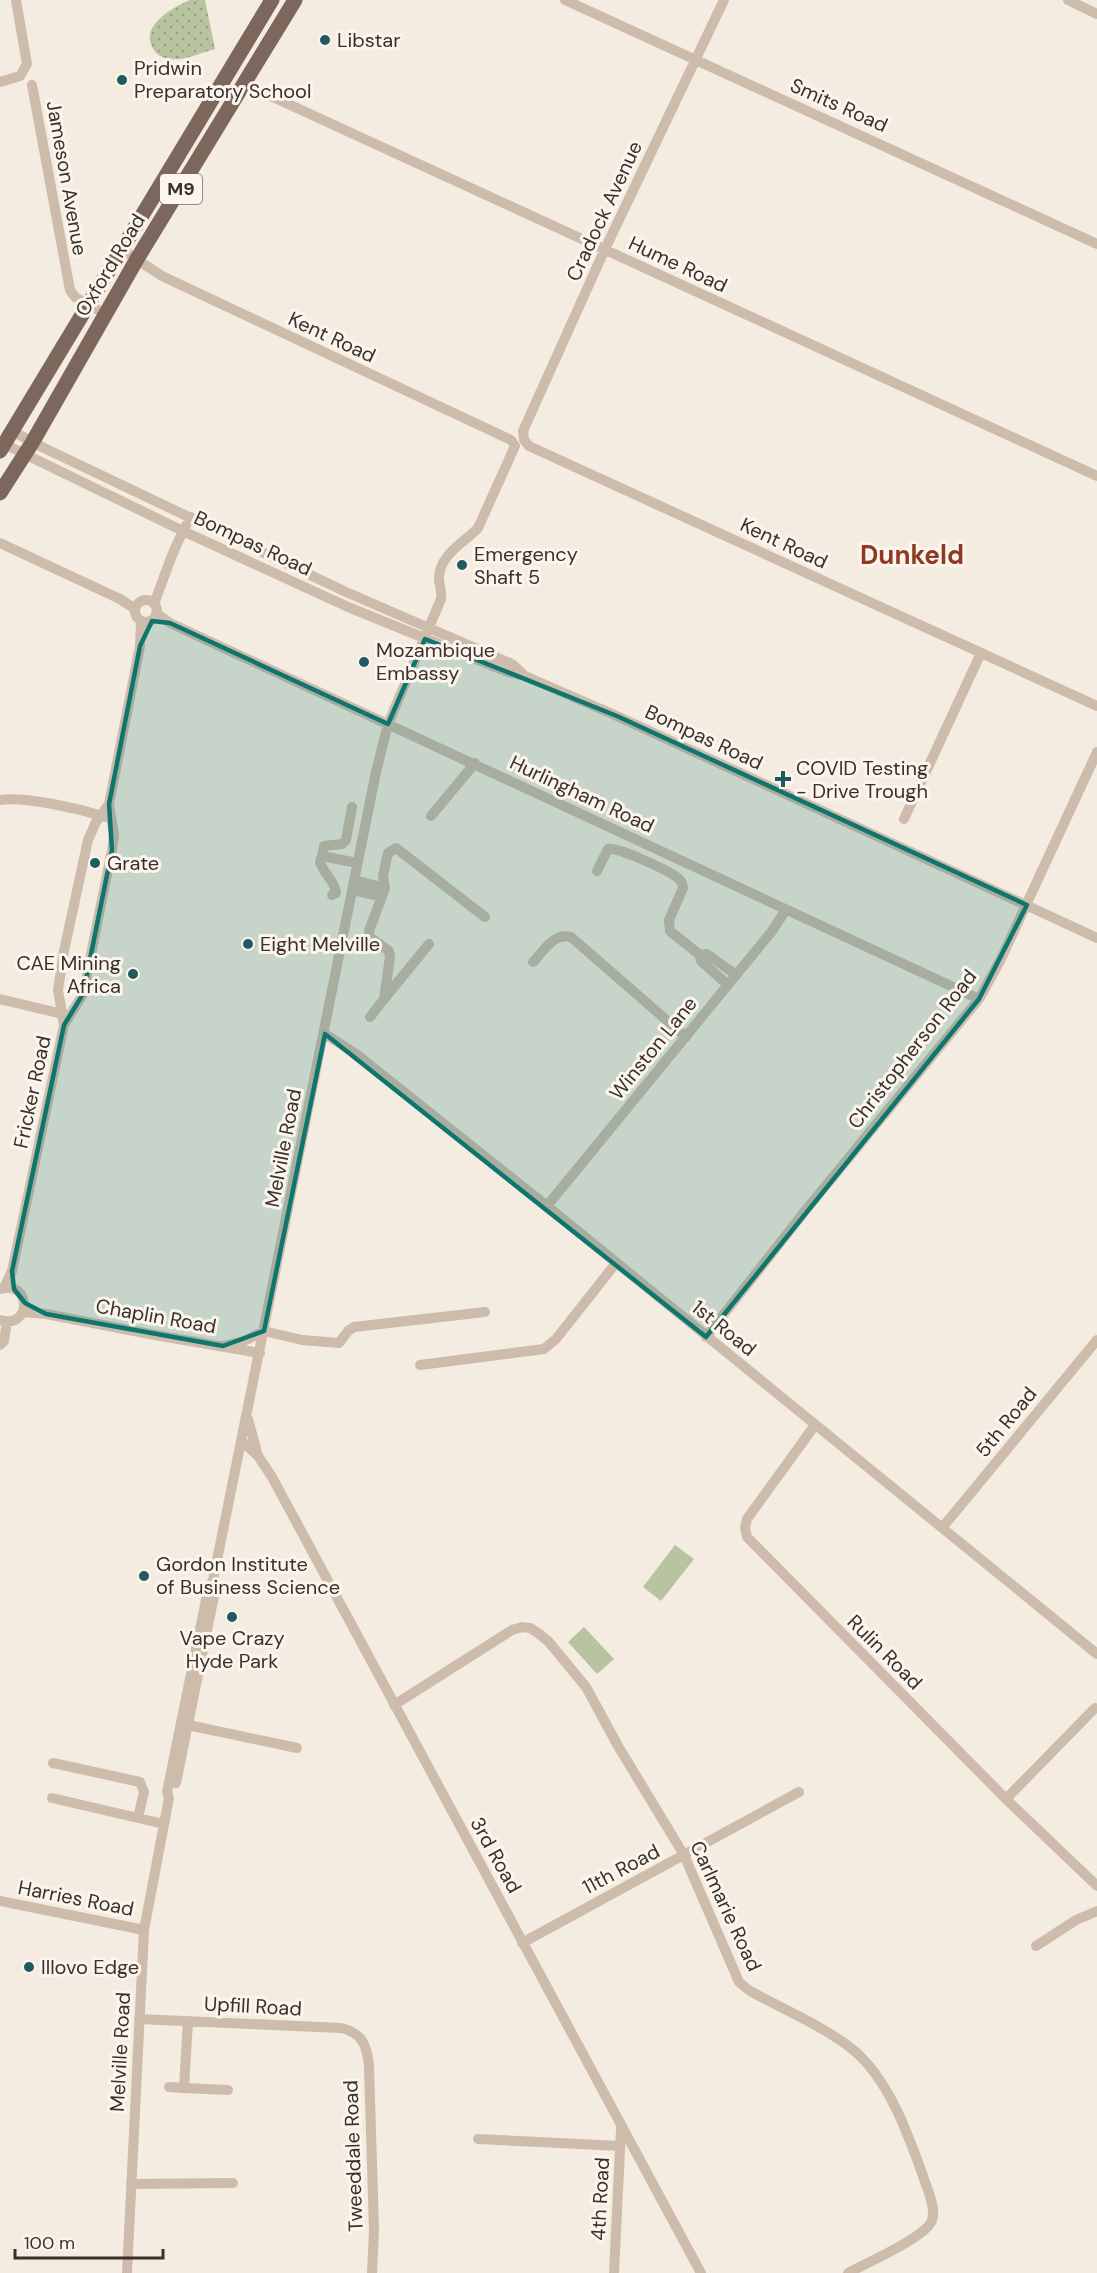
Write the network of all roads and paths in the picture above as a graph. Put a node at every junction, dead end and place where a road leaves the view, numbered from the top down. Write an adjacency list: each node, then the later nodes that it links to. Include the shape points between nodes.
1 (16, 0): 10 (street, via 27,64 20,76)
2 (272, 0): 9 (main road, Oxford Road / M9)
3 (295, 0): 12 (main road, Oxford Road / M9)
4 (565, 0): 8 (street, Smits Road)
5 (724, 0): 8 (street, Cradock Avenue)
6 (1068, 0): 7 (street)
7 (1097, 14)
8 (696, 60): 16 (street, Smits Road); 18 (street, Cradock Avenue)
9 (234, 64): 12 (main road, via 247,68); 13 (main road, Oxford Road / M9)
10 (1, 82)
11 (32, 85): 22 (street, Jameson Avenue, via 68,284 72,293)
12 (244, 85): 13 (main road, via 227,94); 15 (main road, Oxford Road / M9); 18 (street, Hume Road)
13 (221, 87): 14 (main road, Oxford Road / M9)
14 (179, 154): 15 (main road); 17 (main road, Oxford Road / M9)
15 (196, 164): 19 (main road, Oxford Road / M9)
16 (1097, 244)
17 (122, 249): 19 (street, Kent Road); 20 (main road, Oxford Road / M9)
18 (605, 249): 27 (street, Cradock Avenue); 29 (street, Hume Road)
19 (137, 259): 21 (main road, Oxford Road / M9); 27 (street, Kent Road, via 162,276)
20 (107, 273): 21 (main road); 22 (main road, Oxford Road / M9)
21 (124, 282): 23 (main road, Oxford Road / M9)
22 (87, 305): 23 (street); 24 (main road, Oxford Road / M9)
23 (105, 314): 25 (main road, Oxford Road / M9)
24 (74, 328): 25 (main road); 26 (main road, Oxford Road / M9)
25 (90, 338): 28 (main road, Oxford Road / M9)
26 (6, 442): 28 (street, Bompas Road)
27 (519, 442): 35 (street, Cradock Avenue, via 478,528 446,559 439,579 441,599); 37 (street, Kent Road)
28 (28, 449): 30 (main road, Oxford Road / M9); 31 (street, Bompas Road); 32 (street, Bompas Road)
29 (1097, 476)
30 (0, 493)
31 (191, 517): 32 (street, Fricker Road); 35 (street, Bompas Road)
32 (183, 531): 34 (street, Fricker Road); 36 (street, Bompas Road)
33 (0, 543): 34 (street, Hurlingham Road)
34 (146, 611): 40 (street, Hurlingham Road); 45 (street, Fricker Road)
35 (430, 628): 36 (street, Cradock Avenue); 38 (street, Bompas Road, via 512,664)
36 (425, 639): 38 (street, Bompas Road); 40 (street, Cradock Avenue)
37 (981, 653): 39 (street, Kent Road); 47 (street)
38 (525, 676): 54 (street, Bompas Road)
39 (1097, 706)
40 (388, 724): 42 (street, Hurlingham Road); 49 (street, Melville Road)
41 (1097, 752): 54 (street, Christopherson Road)
42 (475, 763): 46 (street); 55 (street, Hurlingham Road)
43 (0, 800): 45 (street)
44 (352, 807): 48 (street, via 346,840 324,846)
45 (106, 816): 66 (street, Fricker Road, via 88,840 64,951 57,990); 66 (street, Fricker Road, via 114,835 83,994)
46 (431, 816)
47 (904, 819)
48 (322, 856): 49 (street); 53 (street, via 323,871 331,876 335,886 336,893)
49 (357, 863): 51 (street, Melville Road)
50 (597, 871): 59 (street, via 611,847 678,878 683,888 668,927)
51 (353, 885): 52 (street); 68 (street, Melville Road)
52 (383, 893): 56 (street, via 388,853 396,848); 64 (street, via 369,931 370,937 389,951)
53 (332, 895)
54 (1027, 905): 57 (street, Bompas Road); 65 (street, Christopherson Road)
55 (785, 911): 61 (street, Winston Lane); 65 (street, Hurlingham Road)
56 (485, 917)
57 (1097, 938)
58 (429, 944): 64 (street)
59 (700, 955): 61 (street, via 707,954); 62 (street, via 701,961)
60 (533, 962): 69 (street, via 556,938 571,937)
61 (736, 975): 62 (street, Winston Lane)
62 (728, 985): 69 (street, Winston Lane)
63 (0, 999): 66 (street)
64 (384, 999): 67 (street)
65 (979, 999): 77 (street, Christopherson Road)
66 (65, 1014): 72 (street, Fricker Road)
67 (370, 1017)
68 (325, 1035): 70 (street, 1st Road, via 356,1054); 76 (street, Melville Road)
69 (686, 1037): 70 (street, Winston Lane)
70 (547, 1206): 71 (street, 1st Road)
71 (616, 1263): 77 (street, 1st Road); 82 (street, via 544,1349)
72 (6, 1289): 73 (street, via 20,1292)
73 (24, 1307): 75 (street, via 15,1320); 80 (street, Chaplin Road)
74 (485, 1312): 76 (street, via 354,1327 342,1342 335,1344)
75 (3, 1321): 79 (street, via 4,1341)
76 (264, 1331): 80 (street); 81 (street, Melville Road)
77 (706, 1337): 84 (street, 1st Road)
78 (1097, 1340): 87 (street, 5th Road)
79 (0, 1345)
80 (223, 1346): 81 (street, Chaplin Road)
81 (260, 1353): 83 (street, Melville Road)
82 (420, 1365)
83 (247, 1416): 85 (street, Melville Road); 86 (street, 3rd Road)
84 (815, 1425): 87 (street, 1st Road); 98 (street, Rulin Road, via 747,1519 747,1538)
85 (242, 1441): 86 (street, 3rd Road); 88 (street, Melville Road)
86 (258, 1456): 90 (street, 3rd Road)
87 (942, 1528): 89 (street, 1st Road)
88 (213, 1581): 92 (street, Melville Road, via 215,1591); 97 (street, Melville Road, via 188,1686)
89 (1097, 1654)
90 (393, 1705): 101 (street, Carlmarie Road, via 512,1630 530,1628 548,1641 586,1687); 106 (street, 3rd Road)
91 (1095, 1708): 98 (street)
92 (188, 1725): 93 (street); 97 (street, Melville Road, via 174,1793)
93 (297, 1748)
94 (53, 1763): 99 (street, via 140,1782 144,1792)
95 (799, 1792): 101 (street, 11th Road)
96 (52, 1798): 99 (street)
97 (169, 1798): 100 (street, Melville Road)
98 (1006, 1799): 102 (street, Rulin Road)
99 (138, 1818): 100 (street)
100 (164, 1824): 105 (street, Melville Road)
101 (684, 1855): 106 (street, 11th Road); 123 (street, Carlmarie Road, via 739,1982 852,2048 893,2104 912,2143 933,2219 913,2239)
102 (1097, 1886)
103 (0, 1901): 105 (street, Harries Road)
104 (1097, 1911): 107 (street)
105 (144, 1930): 108 (street, Melville Road)
106 (522, 1943): 114 (street, 3rd Road)
107 (1036, 1946)
108 (139, 2019): 109 (street, Upfill Road); 118 (street, Melville Road)
109 (188, 2021): 110 (street, Upfill Road, via 341,2028); 112 (street)
110 (362, 2039): 120 (street, Tweeddale Road, via 369,2066)
111 (169, 2087): 112 (street)
112 (184, 2088): 113 (street)
113 (228, 2090)
114 (621, 2128): 116 (street, 4th Road); 122 (street, 3rd Road)
115 (478, 2139): 116 (street)
116 (620, 2146): 121 (street, 4th Road)
117 (233, 2183): 118 (street)
118 (131, 2184): 119 (street, Melville Road)
119 (127, 2273)
120 (372, 2273)
121 (614, 2273)
122 (700, 2273)
123 (848, 2273)

